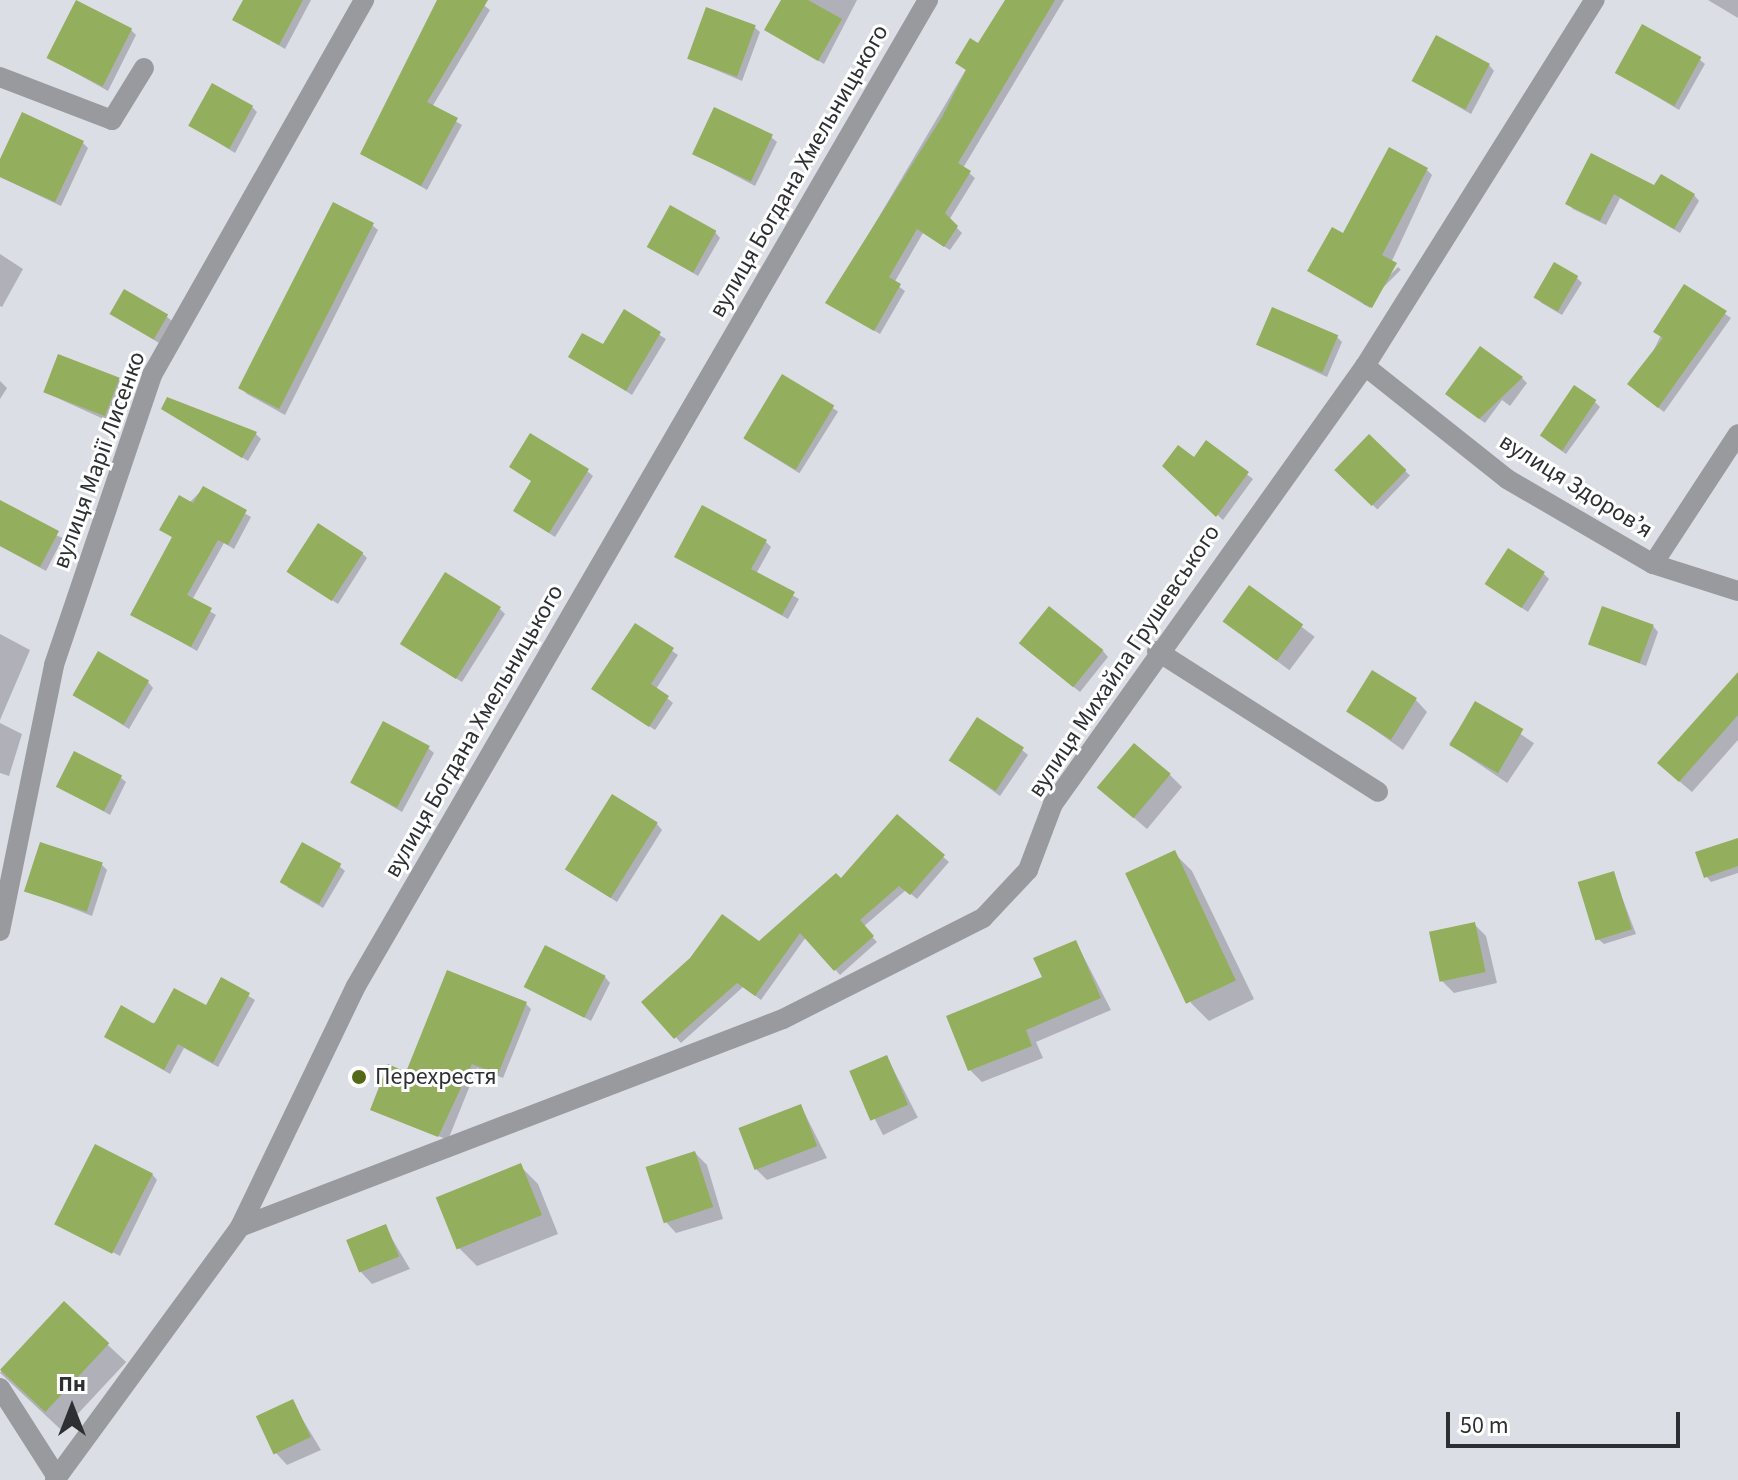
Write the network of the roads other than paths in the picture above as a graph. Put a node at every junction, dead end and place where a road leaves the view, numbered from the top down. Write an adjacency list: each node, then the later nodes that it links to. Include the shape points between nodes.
1 (364, 0): 12 (street, вулиця Марії Лисенко, via 152,375 54,665)
2 (928, 0): 13 (street, вулиця Богдана Хмельницького, via 356,986)
3 (1595, 0): 6 (street, вулиця Михайла Грушевського)
4 (144, 68): 5 (street, via 112,120)
5 (0, 77)
6 (1365, 366): 8 (street, вулиця Здоровʼя, via 1507,479); 10 (street, вулиця Михайла Грушевського)
7 (1738, 434): 8 (street)
8 (1653, 564): 9 (street, вулиця Здоровʼя)
9 (1738, 591)
10 (1157, 651): 11 (street); 13 (street, вулиця Михайла Грушевського, via 1053,804 1028,870 983,918 783,1019)
11 (1378, 792)
12 (0, 931)
13 (240, 1227): 15 (street, вулиця Богдана Хмельницького)
14 (0, 1388): 15 (street)
15 (56, 1478)

